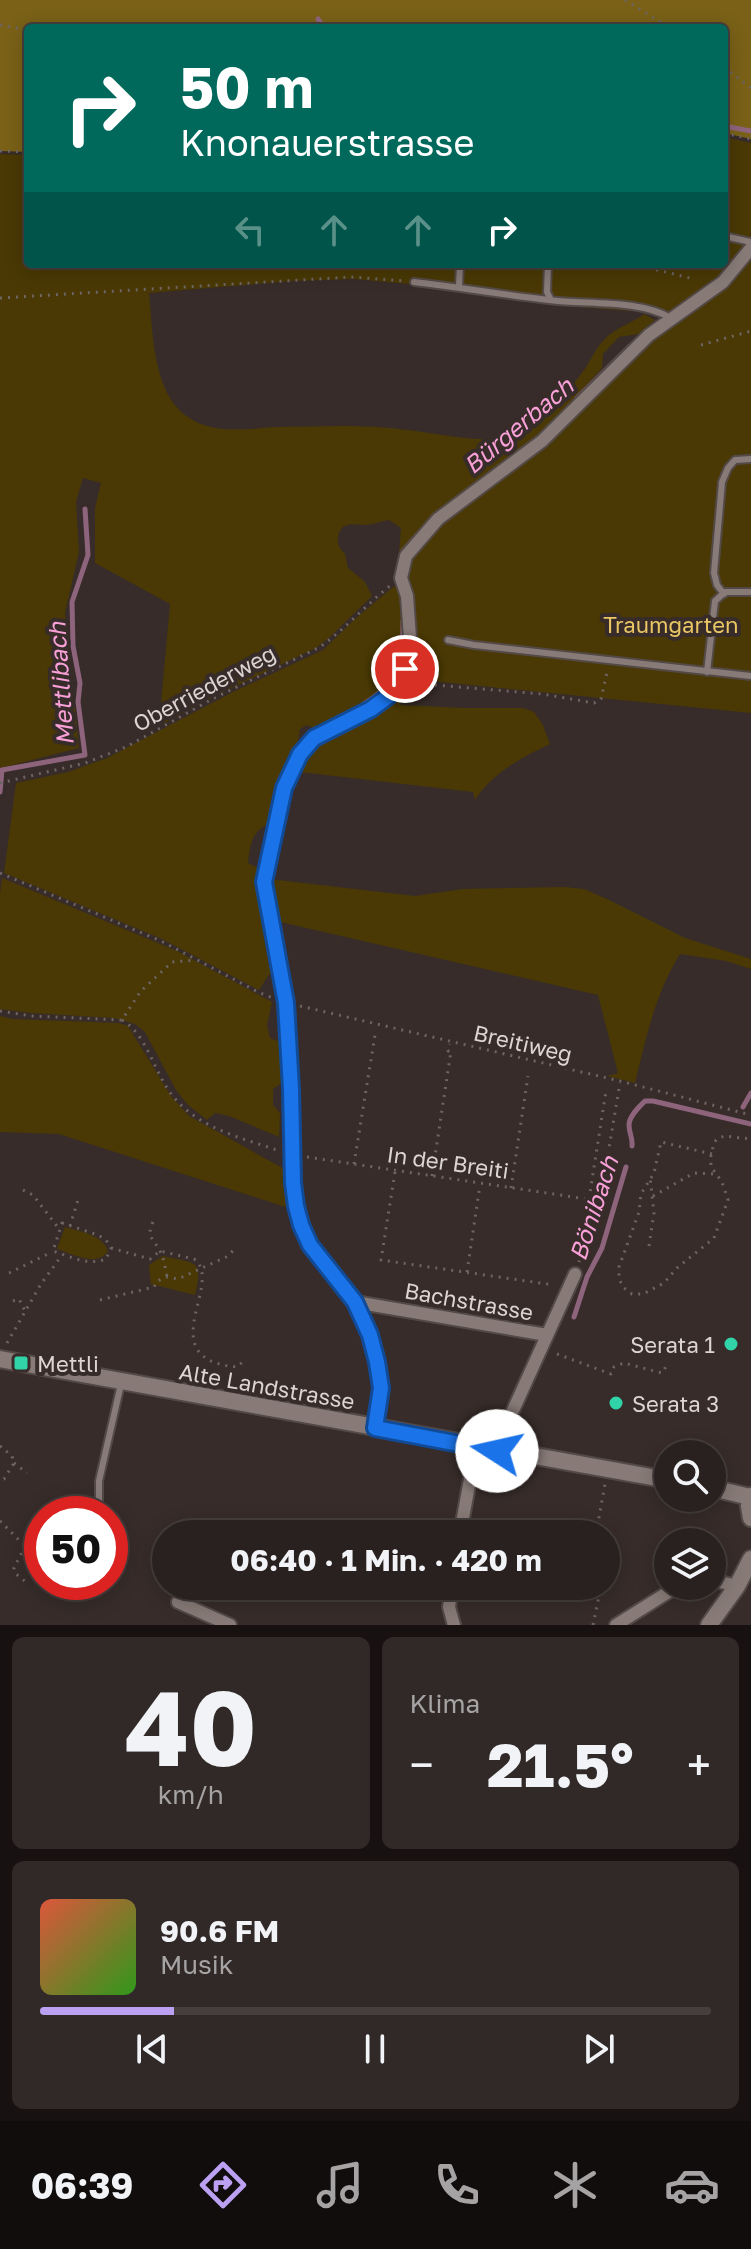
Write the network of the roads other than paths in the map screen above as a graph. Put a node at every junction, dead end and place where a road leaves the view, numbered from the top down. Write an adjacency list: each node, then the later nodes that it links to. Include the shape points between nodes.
1 (728, 237): 2 (lane)
2 (751, 242)
3 (751, 248): 9 (street, via 723,282)
4 (460, 268): 7 (lane)
5 (548, 268): 8 (lane)
6 (414, 282): 7 (lane)
7 (459, 287): 8 (lane)
8 (551, 300): 9 (lane, via 633,306)
9 (671, 318): 17 (street, via 542,441 438,519 406,556 401,578 410,638 405,669 394,692 314,738 284,788 264,882 286,1003 293,1183 310,1245)
10 (751, 459): 12 (lane, via 735,460 722,482 714,573)
11 (751, 592): 12 (lane)
12 (724, 594): 14 (lane, via 715,601)
13 (448, 640): 14 (lane)
14 (707, 672): 15 (lane)
15 (751, 676)
16 (573, 1280): 18 (street)
17 (355, 1302): 18 (street, Bachstrasse); 21 (street, via 377,1362 381,1388)
18 (547, 1335): 23 (street, Bachstrasse)
19 (0, 1359): 20 (main road, Alte Landstrasse)
20 (122, 1381): 21 (main road, Alte Landstrasse); 26 (lane)
21 (375, 1428): 22 (main road, Alte Landstrasse)
22 (476, 1447): 23 (main road, Alte Landstrasse); 29 (street)
23 (497, 1451): 24 (main road, Alte Landstrasse)
24 (654, 1478)
25 (726, 1491): 27 (main road)
26 (99, 1496)
27 (751, 1496): 28 (main road)
28 (751, 1518)
29 (463, 1520)
30 (751, 1559): 31 (main road)
31 (744, 1588): 38 (main road)
32 (450, 1600): 36 (street)
33 (656, 1600): 37 (street)
34 (178, 1602): 35 (street)
35 (230, 1625)
36 (454, 1625)
37 (616, 1625)
38 (709, 1625)

